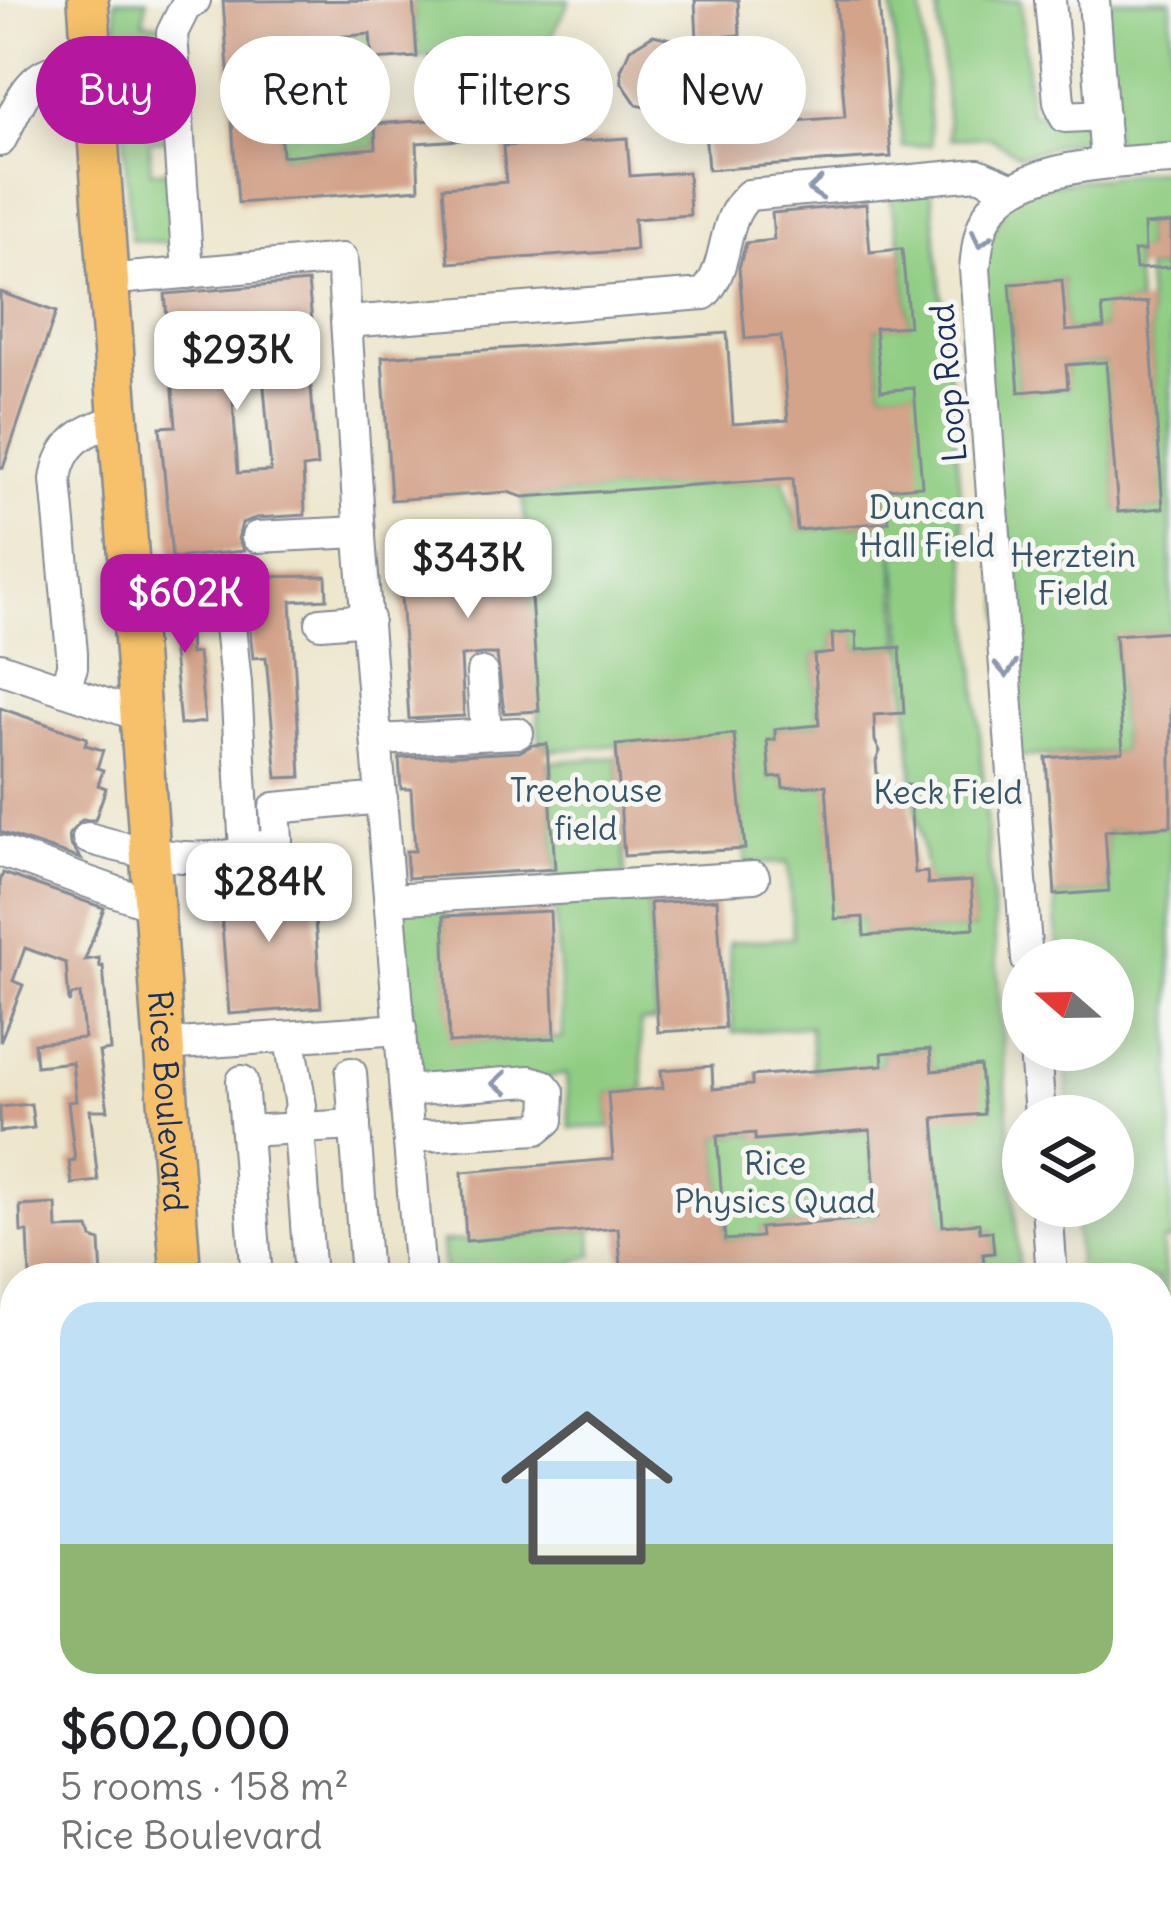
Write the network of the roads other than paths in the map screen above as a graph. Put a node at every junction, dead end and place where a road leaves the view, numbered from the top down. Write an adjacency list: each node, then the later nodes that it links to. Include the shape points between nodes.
1 (88, 0): 5 (main road, Rice Boulevard)
2 (195, 0): 13 (street, via 172,33)
3 (1050, 0): 7 (street, via 1065,117)
4 (1094, 0): 7 (street)
5 (90, 36)
6 (12, 94): 8 (street)
7 (1103, 115): 11 (street)
8 (0, 142)
9 (97, 144): 14 (main road, Rice Boulevard)
10 (1171, 159): 11 (street)
11 (1106, 163): 12 (street)
12 (1013, 189): 15 (street, one-way to 15, via 978,174 749,195 704,294); 37 (street, Loop Road, one-way to 37, via 978,236 975,269)
13 (188, 273): 14 (street); 15 (street, via 342,259)
14 (106, 280): 16 (main road, Rice Boulevard)
15 (347, 322): 17 (street)
16 (116, 421): 24 (street, via 90,428 58,464 73,667); 25 (main road, Rice Boulevard)
17 (360, 532): 18 (street); 20 (street)
18 (257, 537)
19 (226, 597): 32 (street)
20 (368, 619): 21 (street); 28 (street)
21 (321, 623)
22 (0, 668): 24 (street)
23 (482, 673): 27 (street)
24 (64, 690): 25 (street)
25 (139, 716): 33 (main road, Rice Boulevard)
26 (518, 733): 27 (street)
27 (486, 734): 28 (street)
28 (377, 740): 29 (street)
29 (382, 798): 32 (street, via 275,808 278,840); 35 (street)
30 (88, 838): 33 (street)
31 (0, 850): 36 (street)
32 (245, 852): 33 (street)
33 (147, 853): 36 (main road, Rice Boulevard)
34 (754, 877): 35 (street)
35 (390, 899): 38 (street)
36 (151, 904): 40 (main road, Rice Boulevard)
37 (1026, 939)
38 (400, 1029): 39 (street); 43 (street)
39 (290, 1039): 40 (street); 44 (street)
40 (163, 1045): 49 (main road, Rice Boulevard)
41 (351, 1073): 45 (street)
42 (242, 1082): 46 (street)
43 (405, 1091): 47 (street); 47 (street, one-way to 43, via 537,1129 550,1106 543,1085 530,1081)
44 (299, 1122): 45 (street); 46 (street); 51 (street)
45 (355, 1125): 52 (street)
46 (246, 1131): 50 (street)
47 (409, 1137): 53 (street)
48 (1048, 1227): 54 (street)
49 (180, 1263)
50 (256, 1263)
51 (309, 1263)
52 (365, 1263)
53 (419, 1263)
54 (1051, 1263)

